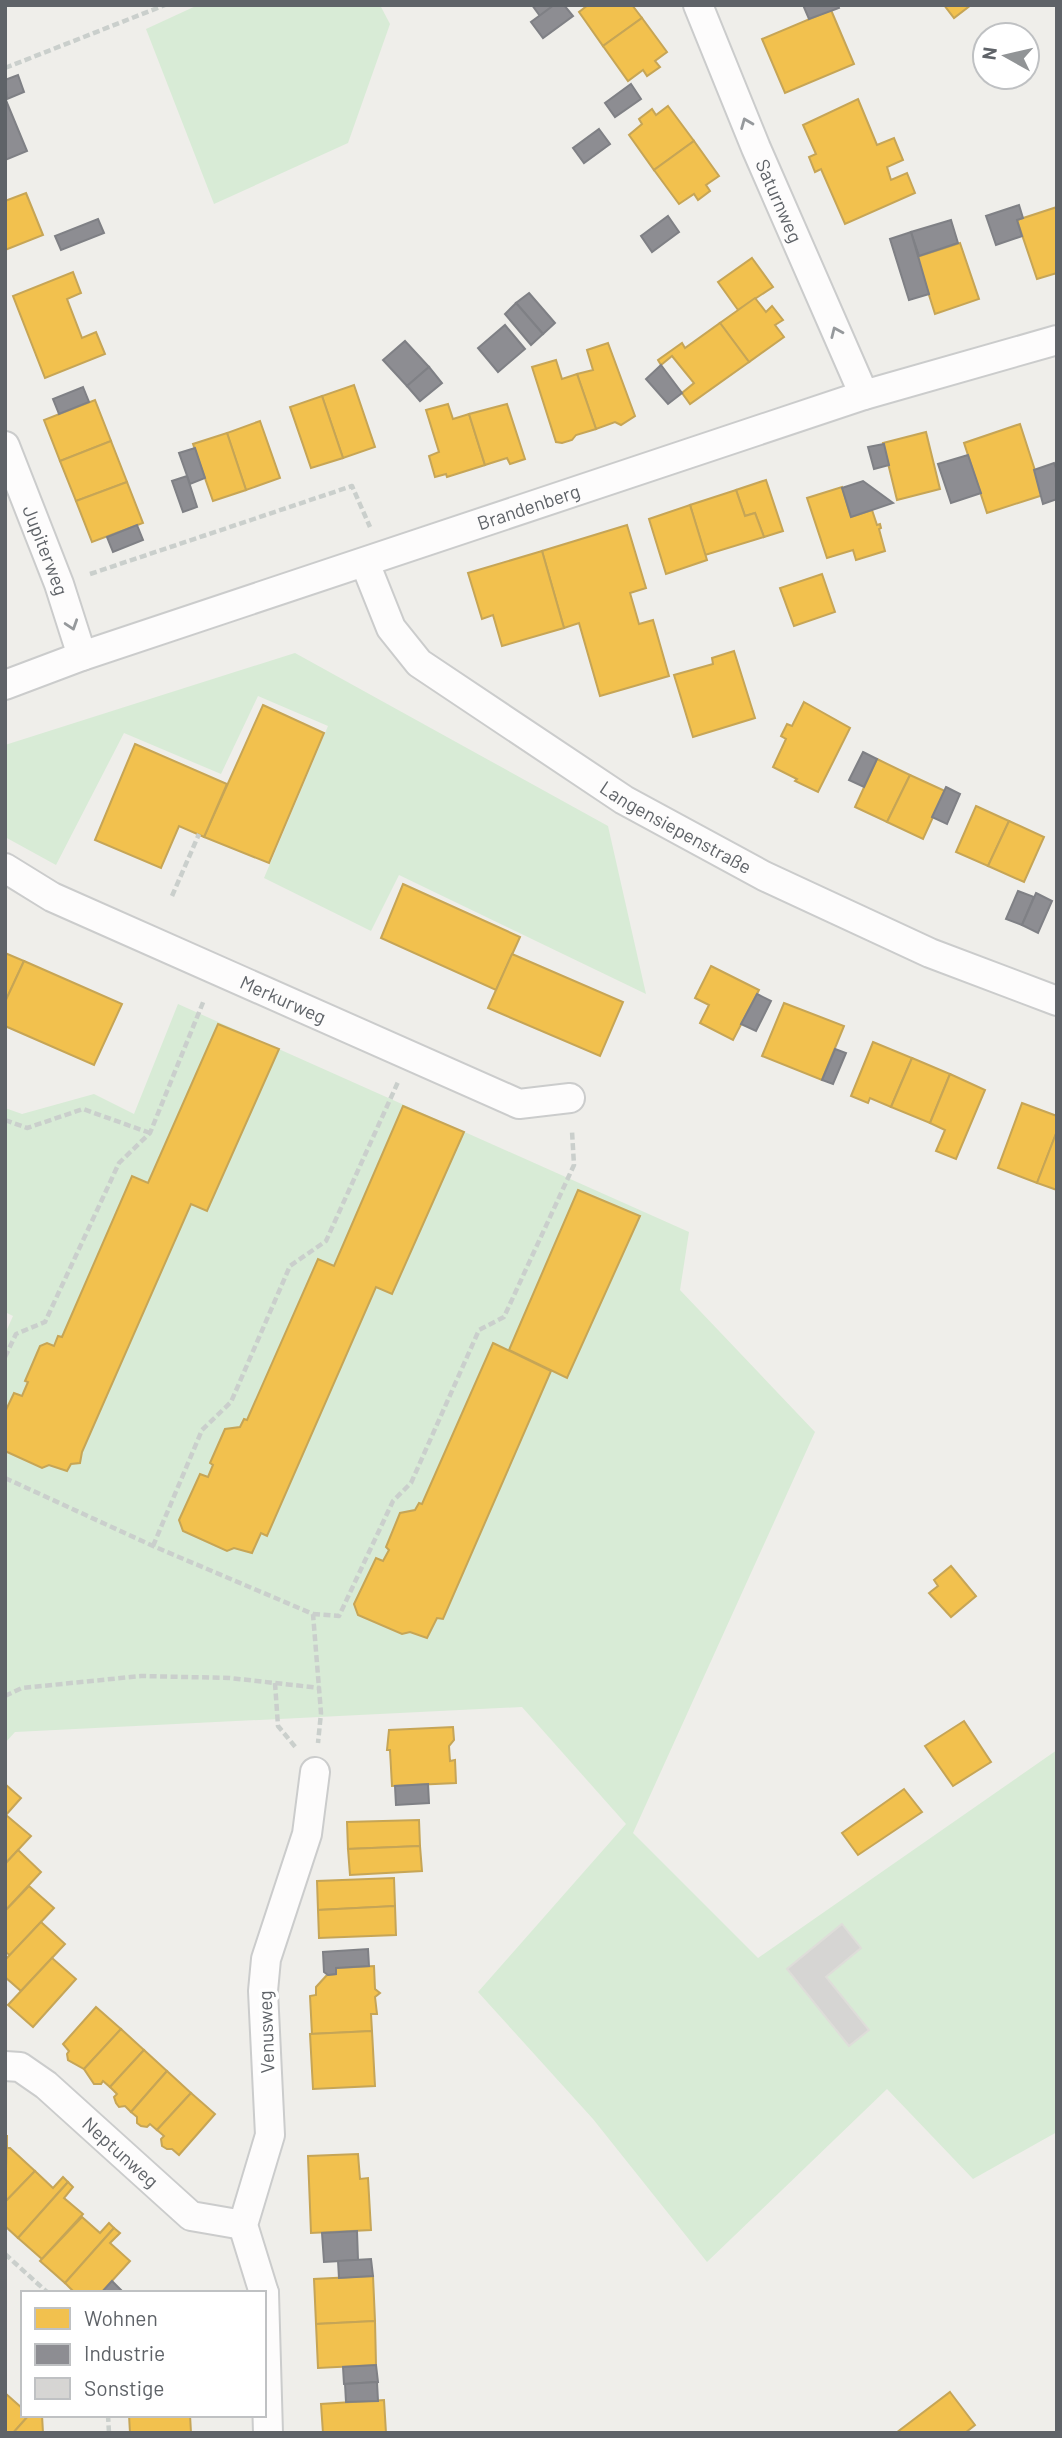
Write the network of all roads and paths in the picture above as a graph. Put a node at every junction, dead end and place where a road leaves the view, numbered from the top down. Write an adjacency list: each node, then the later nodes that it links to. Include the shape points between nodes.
1 (165, 5): 3 (path)
2 (698, 5): 5 (street, Saturnweg, one-way to 2)
3 (5, 68)
4 (1057, 340): 5 (street, Brandenberg)
5 (864, 395): 7 (street, Brandenberg)
6 (5, 446): 8 (street, Jupiterweg)
7 (374, 560): 8 (path, via 352,486); 9 (street, Brandenberg); 15 (street, Langensiepenstraße, via 391,628 419,663 624,800 764,876 930,953)
8 (58, 584): 9 (street, Jupiterweg, one-way to 9)
9 (82, 656): 10 (street, Brandenberg)
10 (5, 685)
11 (199, 834): 13 (path)
12 (5, 868): 14 (street, Merkurweg, via 52,897)
13 (172, 896)
14 (216, 970): 16 (street, Merkurweg); 19 (path)
15 (1057, 1001)
16 (409, 1056): 17 (street, Merkurweg, via 519,1104); 22 (path, via 327,1241 290,1266 231,1402 202,1430)
17 (570, 1098): 23 (path, via 574,1165 504,1317 479,1330 411,1483 393,1501 339,1616)
18 (5, 1121): 19 (path, via 27,1128 83,1109)
19 (150, 1133): 20 (path, via 119,1163 45,1322 16,1334)
20 (5, 1357)
21 (5, 1478): 22 (path)
22 (153, 1546): 23 (path)
23 (313, 1614): 25 (path)
24 (275, 1683): 25 (path); 26 (path, via 141,1676 22,1688); 27 (path, via 278,1726)
25 (320, 1689): 27 (path)
26 (5, 1696)
27 (315, 1772): 29 (street, Venusweg, via 307,1834 266,1959 263,1991 270,2135)
28 (5, 2066): 29 (street, Neptunweg, via 20,2067 46,2085 191,2216)
29 (243, 2225): 32 (street)
30 (5, 2254): 31 (path)
31 (46, 2291)
32 (263, 2291)
33 (266, 2363): 34 (street)
34 (268, 2433)

